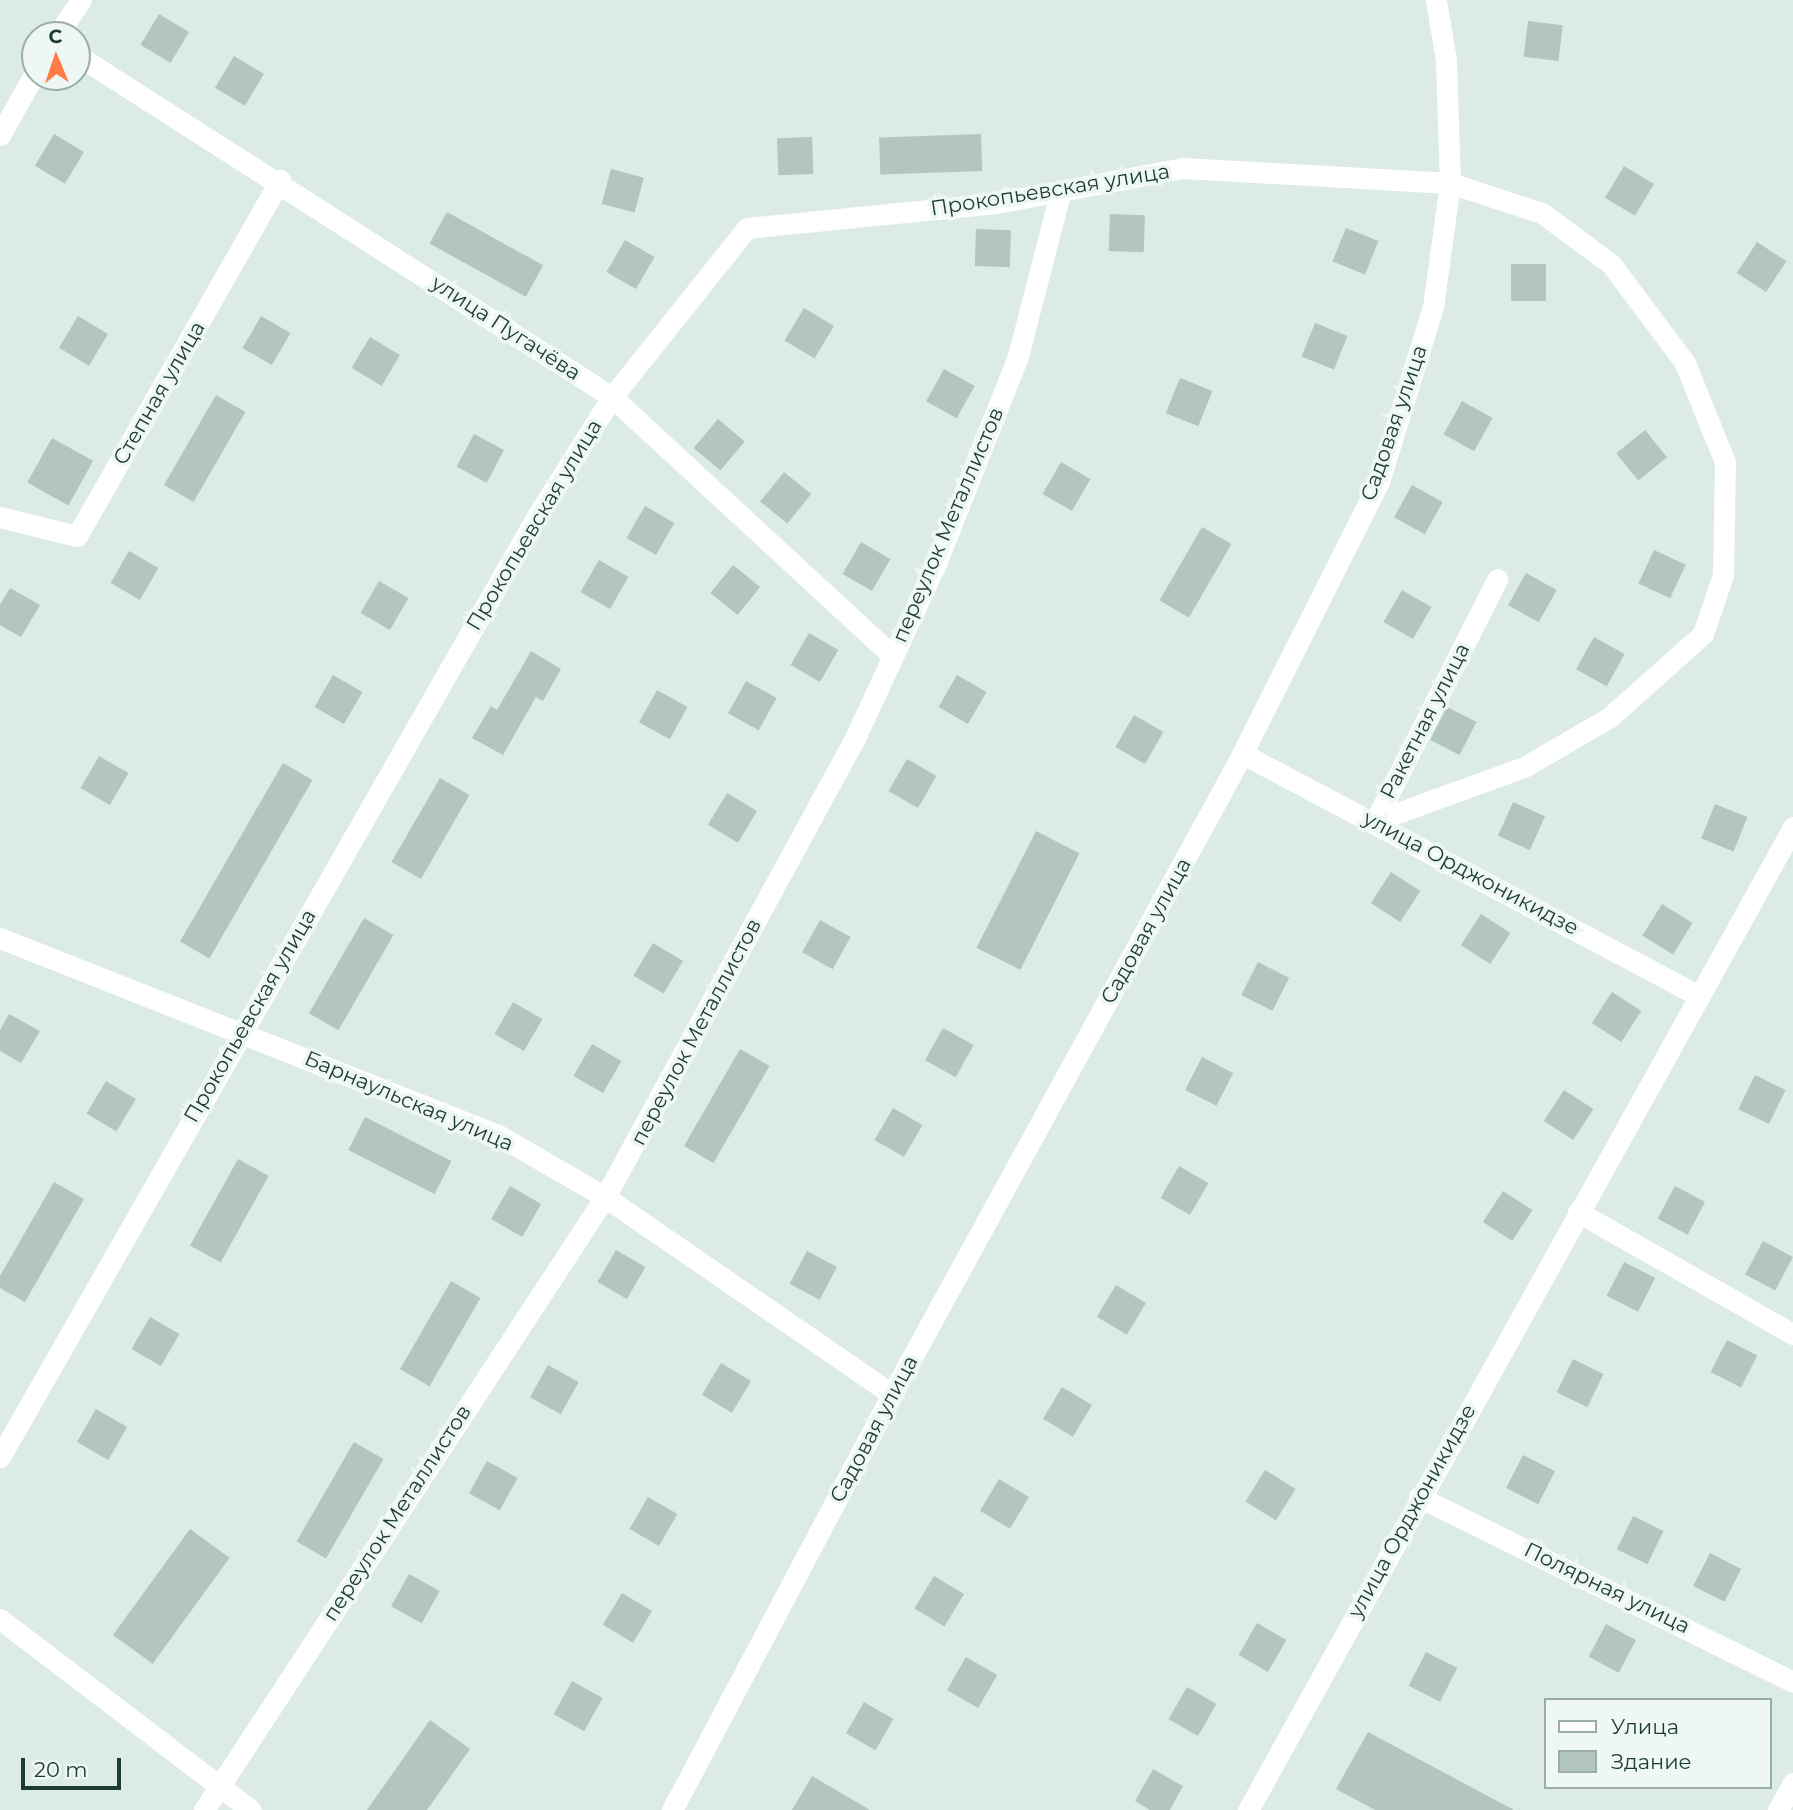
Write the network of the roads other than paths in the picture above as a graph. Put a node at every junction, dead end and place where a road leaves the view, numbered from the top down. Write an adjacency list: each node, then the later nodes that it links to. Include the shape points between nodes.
1 (81, 0): 3 (street)
2 (1436, 0): 8 (street, Садовая улица, via 1447,60)
3 (67, 21)
4 (91, 64): 7 (street, улица Пугачёва)
5 (25, 91): 6 (street)
6 (0, 135)
7 (281, 180): 10 (street, улица Пугачёва); 11 (street, Степная улица, via 77,536)
8 (1450, 183): 9 (street, Прокопьевская улица, via 1183,169); 14 (street, Садовая улица, via 1433,307 1378,482); 15 (street, Ракетная улица, via 1542,213 1611,264 1685,363 1725,462 1723,575 1703,634 1610,717 1524,767)
9 (1061, 190): 10 (street, Прокопьевская улица, via 747,228); 13 (street, переулок Металлистов, via 1018,356)
10 (612, 397): 13 (street, улица Пугачёва); 19 (street, Прокопьевская улица, via 537,516)
11 (0, 517)
12 (1497, 579): 15 (street, Ракетная улица)
13 (893, 656): 20 (street, переулок Металлистов, via 855,738)
14 (1243, 754): 15 (street, улица Орджоникидзе); 23 (street, Садовая улица)
15 (1375, 821): 18 (street, улица Орджоникидзе)
16 (1793, 827): 18 (street, улица Орджоникидзе)
17 (0, 938): 19 (street, Барнаульская улица)
18 (1699, 996): 21 (street, улица Орджоникидзе)
19 (241, 1031): 20 (street, Барнаульская улица, via 498,1135); 24 (street, Прокопьевская улица)
20 (605, 1197): 23 (street, Барнаульская улица); 29 (street, переулок Металлистов)
21 (1578, 1212): 22 (street); 25 (street, улица Орджоникидзе)
22 (1793, 1334)
23 (892, 1394): 32 (street, Садовая улица)
24 (0, 1457)
25 (1419, 1497): 27 (street, Полярная улица); 33 (street, улица Орджоникидзе)
26 (0, 1619): 29 (street)
27 (1793, 1682)
28 (1793, 1783): 34 (street)
29 (219, 1787): 30 (street, переулок Металлистов); 31 (street)
30 (204, 1810)
31 (251, 1810)
32 (672, 1810)
33 (1248, 1810)
34 (1778, 1810)

